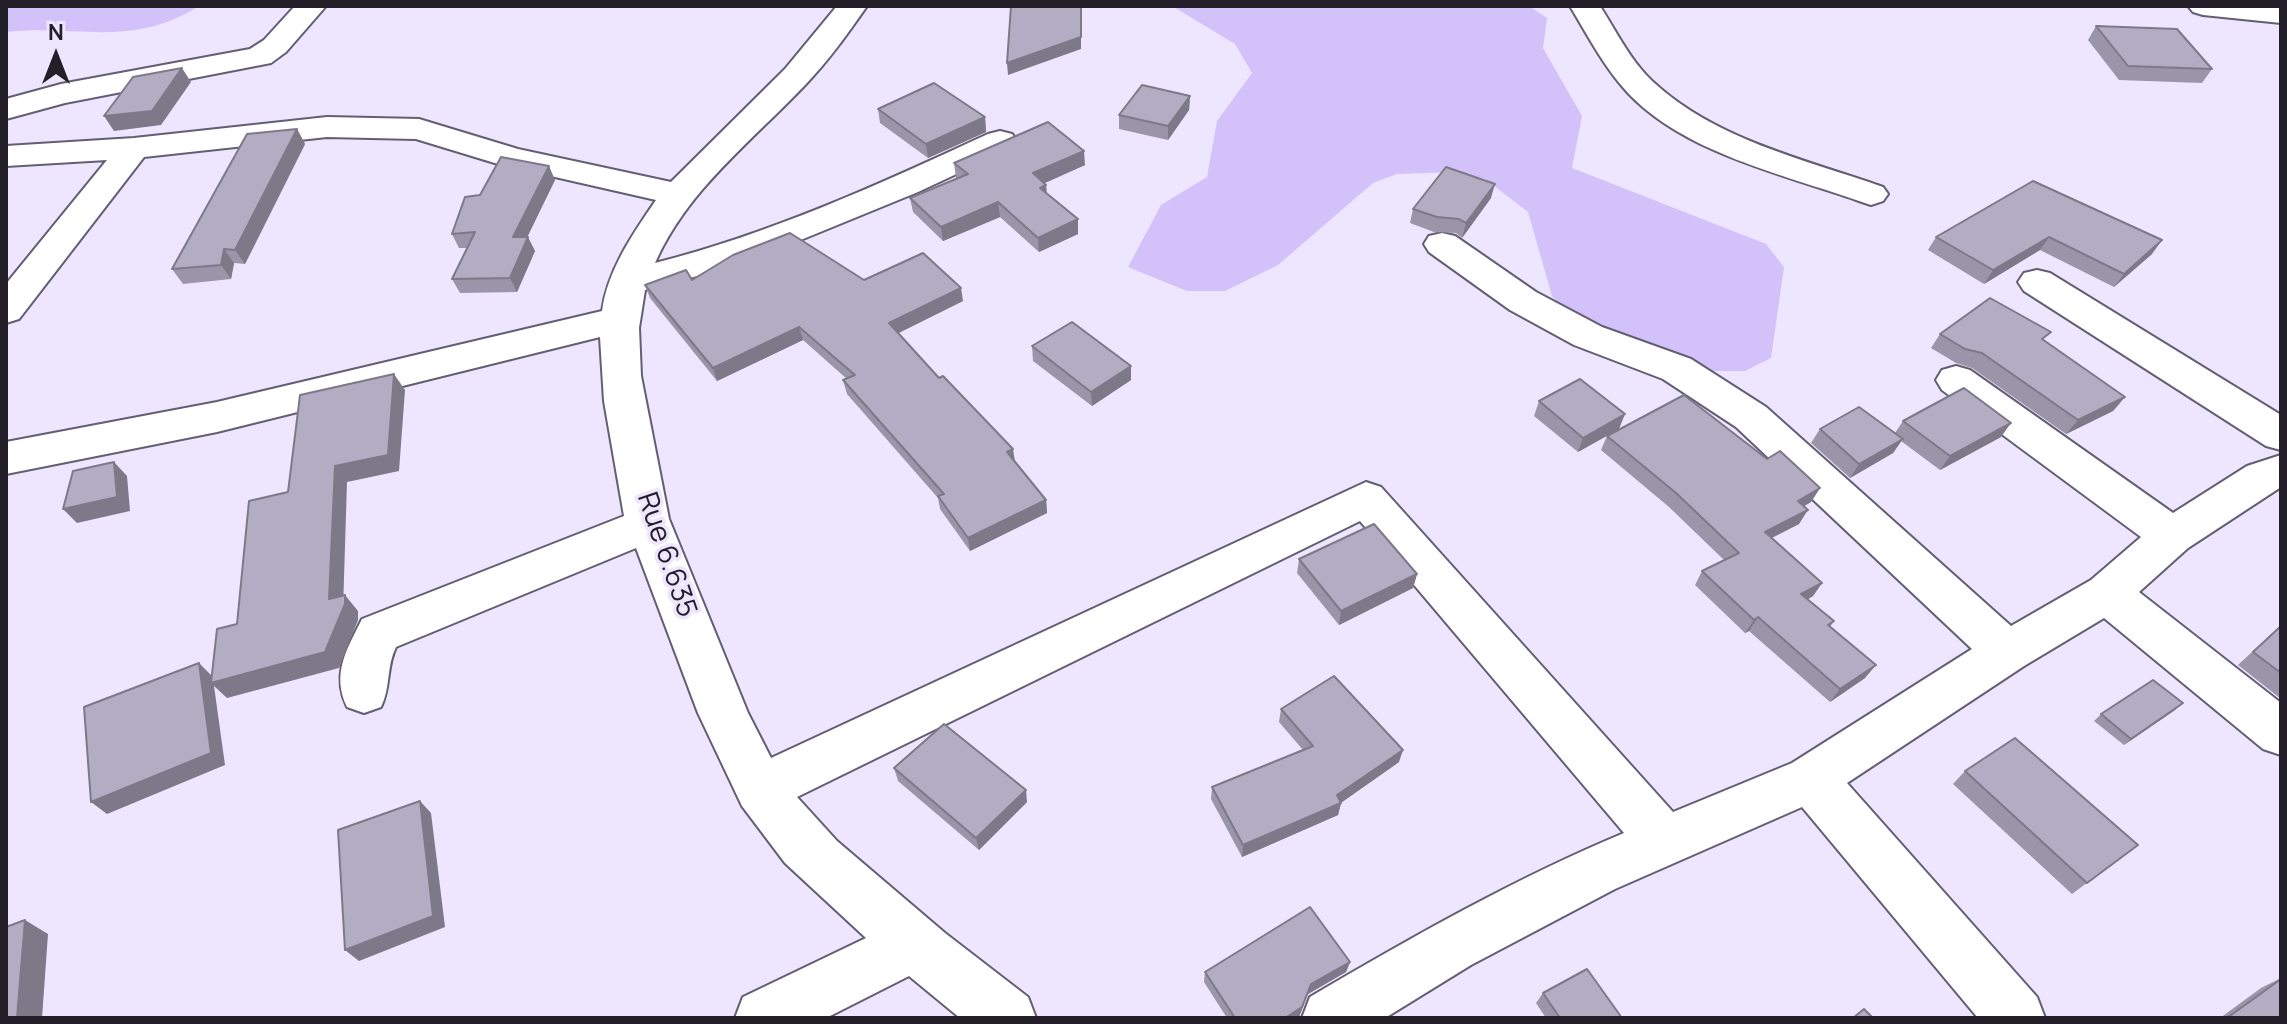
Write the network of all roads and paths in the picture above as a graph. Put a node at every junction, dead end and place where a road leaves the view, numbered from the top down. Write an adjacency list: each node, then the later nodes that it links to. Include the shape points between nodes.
1 (311, 6): 6 (street, via 260,56)
2 (852, 6): 10 (street, Rue 6.635, via 780,94)
3 (1585, 6): 11 (street, via 1641,88 1706,136)
4 (2203, 6): 5 (street)
5 (2281, 14)
6 (6, 109)
7 (1000, 141): 14 (street)
8 (134, 148): 9 (street); 10 (street, via 327,127 419,129 510,157); 15 (street)
9 (6, 156)
10 (676, 194): 14 (street, Rue 6.635)
11 (1871, 194)
12 (1442, 244): 23 (street, via 1523,301 1588,336 1677,369 1751,417)
13 (2037, 282): 17 (street)
14 (624, 301): 18 (street, via 217,417); 20 (street, Rue 6.635, via 621,365)
15 (6, 310)
16 (1956, 380): 21 (street)
17 (2281, 435)
18 (6, 458)
19 (2281, 471): 21 (street, via 2262,477)
20 (649, 524): 24 (street, via 379,633 365,661); 27 (street, Rue 6.635, via 732,734)
21 (2172, 536): 22 (street)
22 (2107, 593): 23 (street); 25 (street)
23 (2007, 652): 26 (street)
24 (364, 692)
25 (2281, 733)
26 (1810, 779): 28 (street); 33 (street)
27 (760, 789): 28 (street, via 1366,499); 29 (street, Rue 6.635, via 794,835)
28 (1665, 842): 32 (street, via 1451,945)
29 (912, 945): 30 (street); 31 (street, Rue 6.635)
30 (764, 1018)
31 (1007, 1018)
32 (1331, 1018)
33 (2016, 1018)

